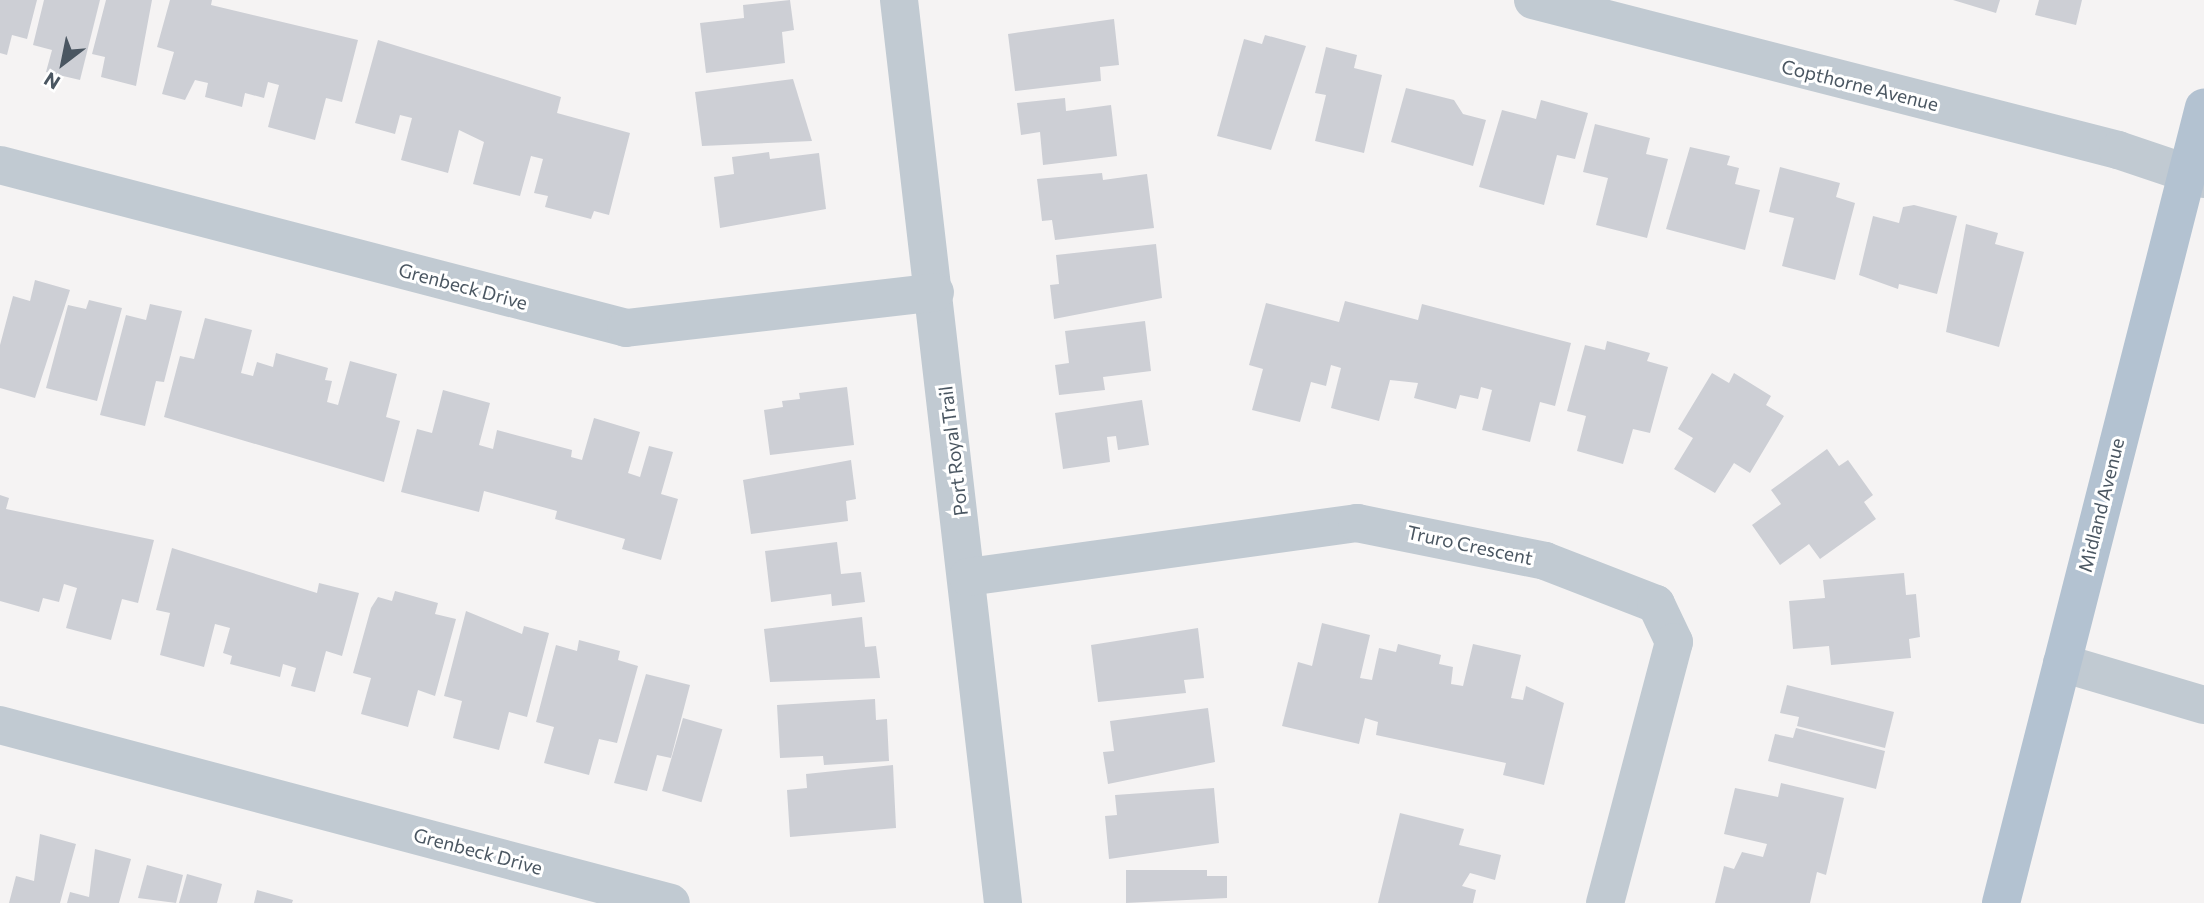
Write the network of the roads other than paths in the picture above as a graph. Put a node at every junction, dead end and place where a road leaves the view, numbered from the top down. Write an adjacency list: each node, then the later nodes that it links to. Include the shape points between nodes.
1 (899, 0): 6 (street, Port Royal Trail)
2 (1533, 0): 5 (street, Copthorne Avenue, via 2118,150)
3 (2204, 107): 5 (main road, Midland Avenue)
4 (0, 165): 6 (street, Grenbeck Drive, via 626,328)
5 (2195, 177): 8 (main road, Midland Avenue)
6 (934, 292): 7 (street, Port Royal Trail)
7 (968, 577): 12 (street, Port Royal Trail); 13 (street, Truro Crescent, via 1357,523 1545,561 1656,604 1674,642)
8 (2062, 663): 9 (street); 14 (main road, Midland Avenue)
9 (2204, 705)
10 (0, 725): 11 (street, Grenbeck Drive)
11 (671, 903)
12 (1003, 903)
13 (1605, 903)
14 (2001, 903)

